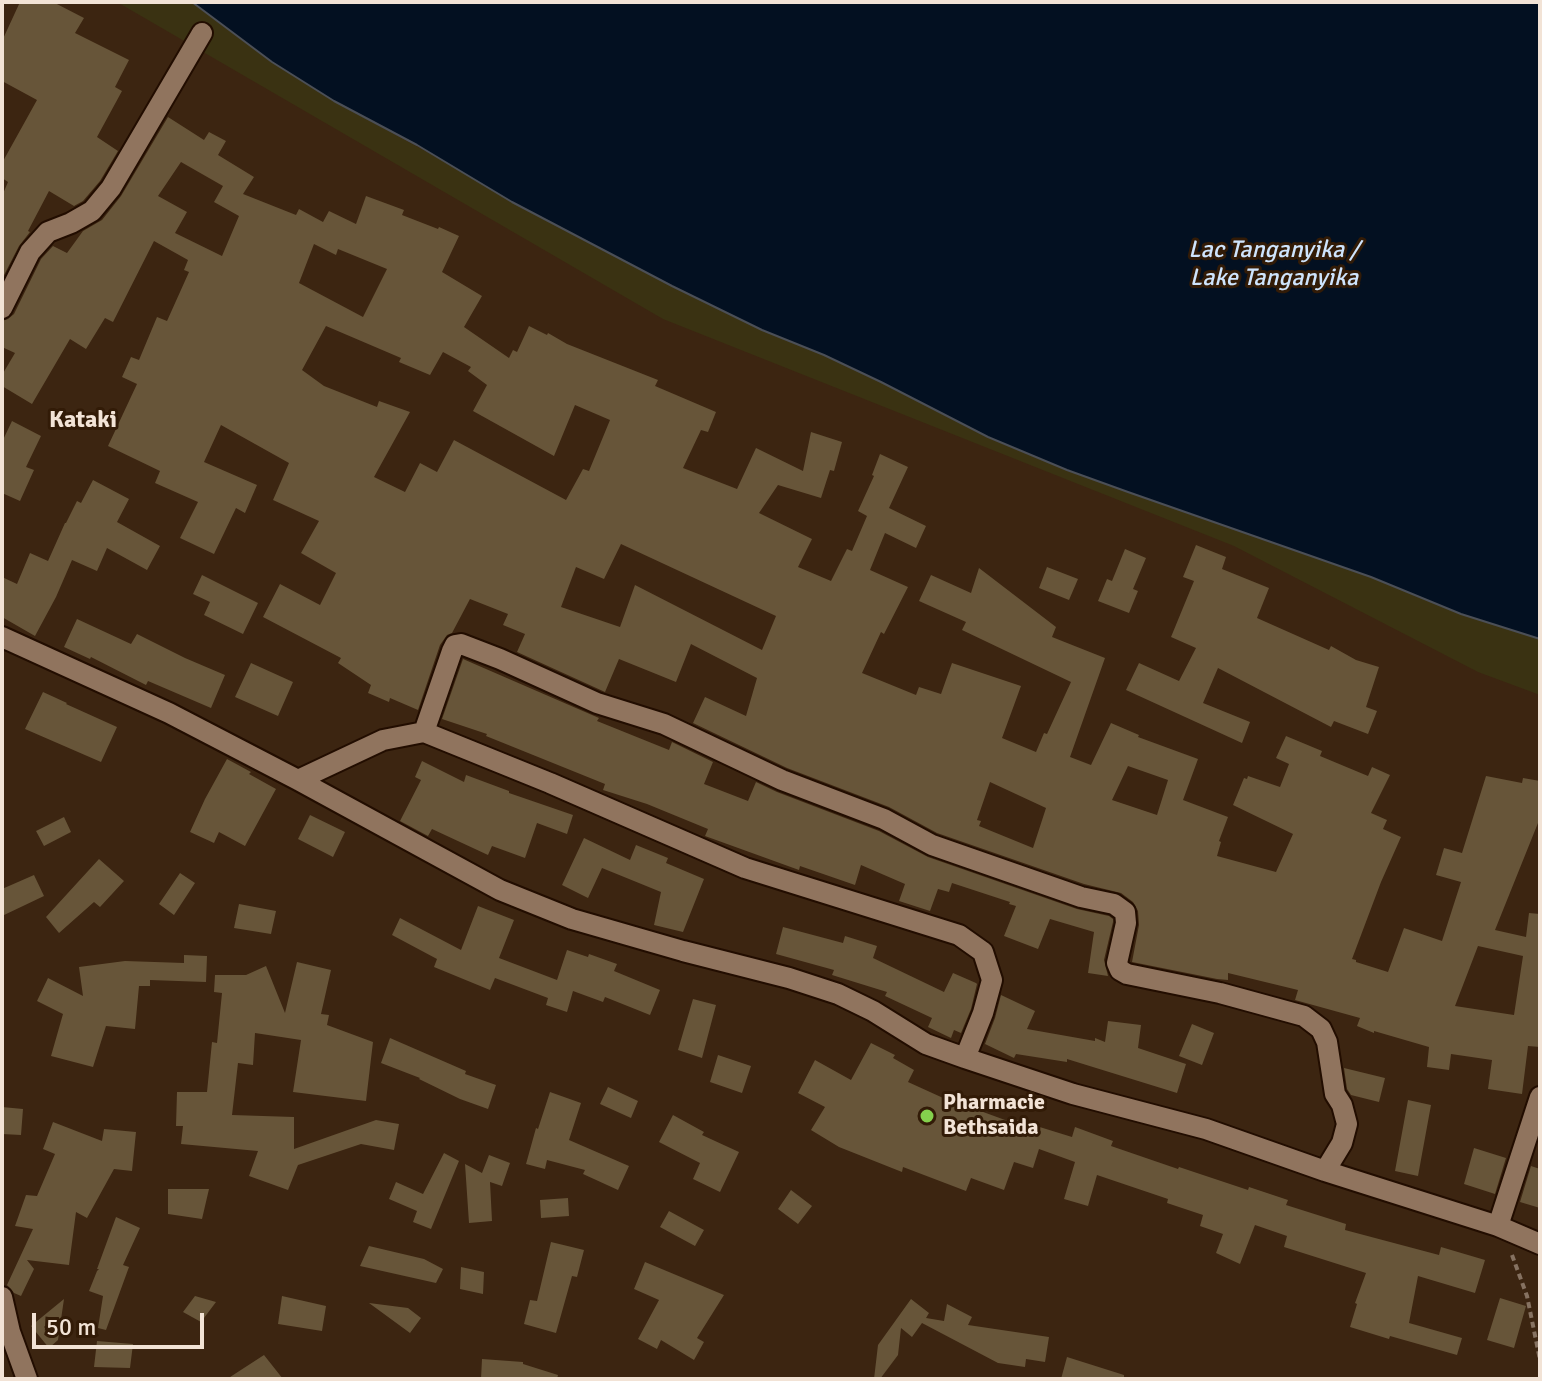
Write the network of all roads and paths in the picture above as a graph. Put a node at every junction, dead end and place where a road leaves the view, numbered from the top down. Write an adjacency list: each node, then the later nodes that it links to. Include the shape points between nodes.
1 (202, 33): 2 (street, via 111,188 92,211 48,232 30,252)
2 (2, 308)
3 (2, 637): 5 (street, via 169,713)
4 (424, 732): 5 (street, via 383,740); 6 (street, via 745,868 959,935 983,952 992,980); 8 (street, via 452,651 461,644 597,703 664,724 932,845 1114,904 1125,912 1126,923 1120,970 1304,1016 1321,1029 1347,1124)
5 (298, 780): 6 (street, via 500,890 572,919 838,994 926,1044)
6 (965, 1058): 8 (street, via 1073,1094 1206,1129)
7 (1540, 1097): 9 (street)
8 (1325, 1171): 9 (street)
9 (1498, 1226): 10 (street); 12 (path, via 1527,1296)
10 (1540, 1244)
11 (2, 1297): 13 (street)
12 (1540, 1360)
13 (27, 1379)

